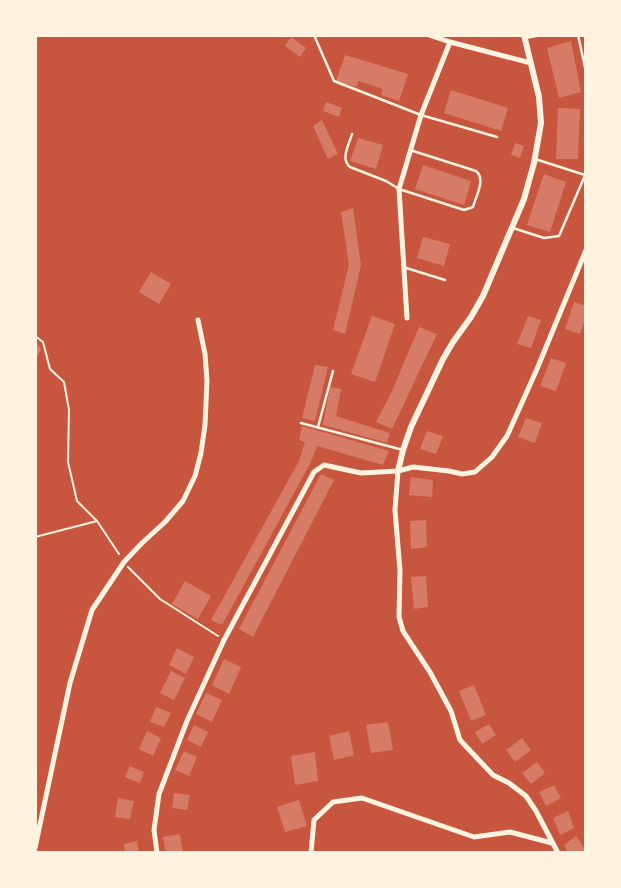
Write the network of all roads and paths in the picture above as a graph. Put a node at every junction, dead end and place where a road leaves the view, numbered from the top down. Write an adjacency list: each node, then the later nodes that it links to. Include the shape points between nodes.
1 (314, 35): 9 (lane, via 334,81)
2 (429, 35): 6 (street)
3 (542, 35): 5 (lane)
4 (578, 35): 8 (lane)
5 (525, 37): 7 (street)
6 (450, 42): 7 (street); 9 (street)
7 (531, 62): 13 (street, via 541,123)
8 (586, 72)
9 (421, 115): 11 (lane); 12 (street)
10 (352, 134): 15 (lane, via 345,163)
11 (497, 137)
12 (410, 150): 15 (street); 15 (lane, via 476,171 482,178 473,206 464,210)
13 (535, 159): 14 (lane); 16 (street)
14 (586, 174): 16 (lane, via 559,236 544,238)
15 (399, 189): 18 (street)
16 (513, 228): 26 (street, via 483,296 443,359)
17 (586, 250): 27 (street, via 507,436 492,457 475,472 462,474 413,467)
18 (403, 267): 19 (lane); 20 (street)
19 (445, 280)
20 (407, 318)
21 (198, 320): 30 (street, via 207,381 205,425 195,476 183,501)
22 (35, 336): 28 (path, via 43,342 50,369 64,382 69,410 68,462 78,501)
23 (332, 371): 25 (lane)
24 (301, 423): 25 (lane)
25 (318, 427): 26 (lane)
26 (403, 450): 27 (street)
27 (398, 471): 31 (street, via 318,468); 32 (street, via 395,510 402,631 451,711 460,740 493,775 526,796)
28 (97, 521): 29 (path); 30 (path)
29 (35, 537)
30 (124, 562): 31 (path, via 160,599); 33 (street, via 92,610 70,683)
31 (224, 640): 34 (street, via 159,794 154,830)
32 (553, 844): 35 (street, via 510,832 474,837 362,798 333,802 314,820); 36 (street)
33 (35, 848)
34 (157, 853)
35 (311, 853)
36 (558, 853)

